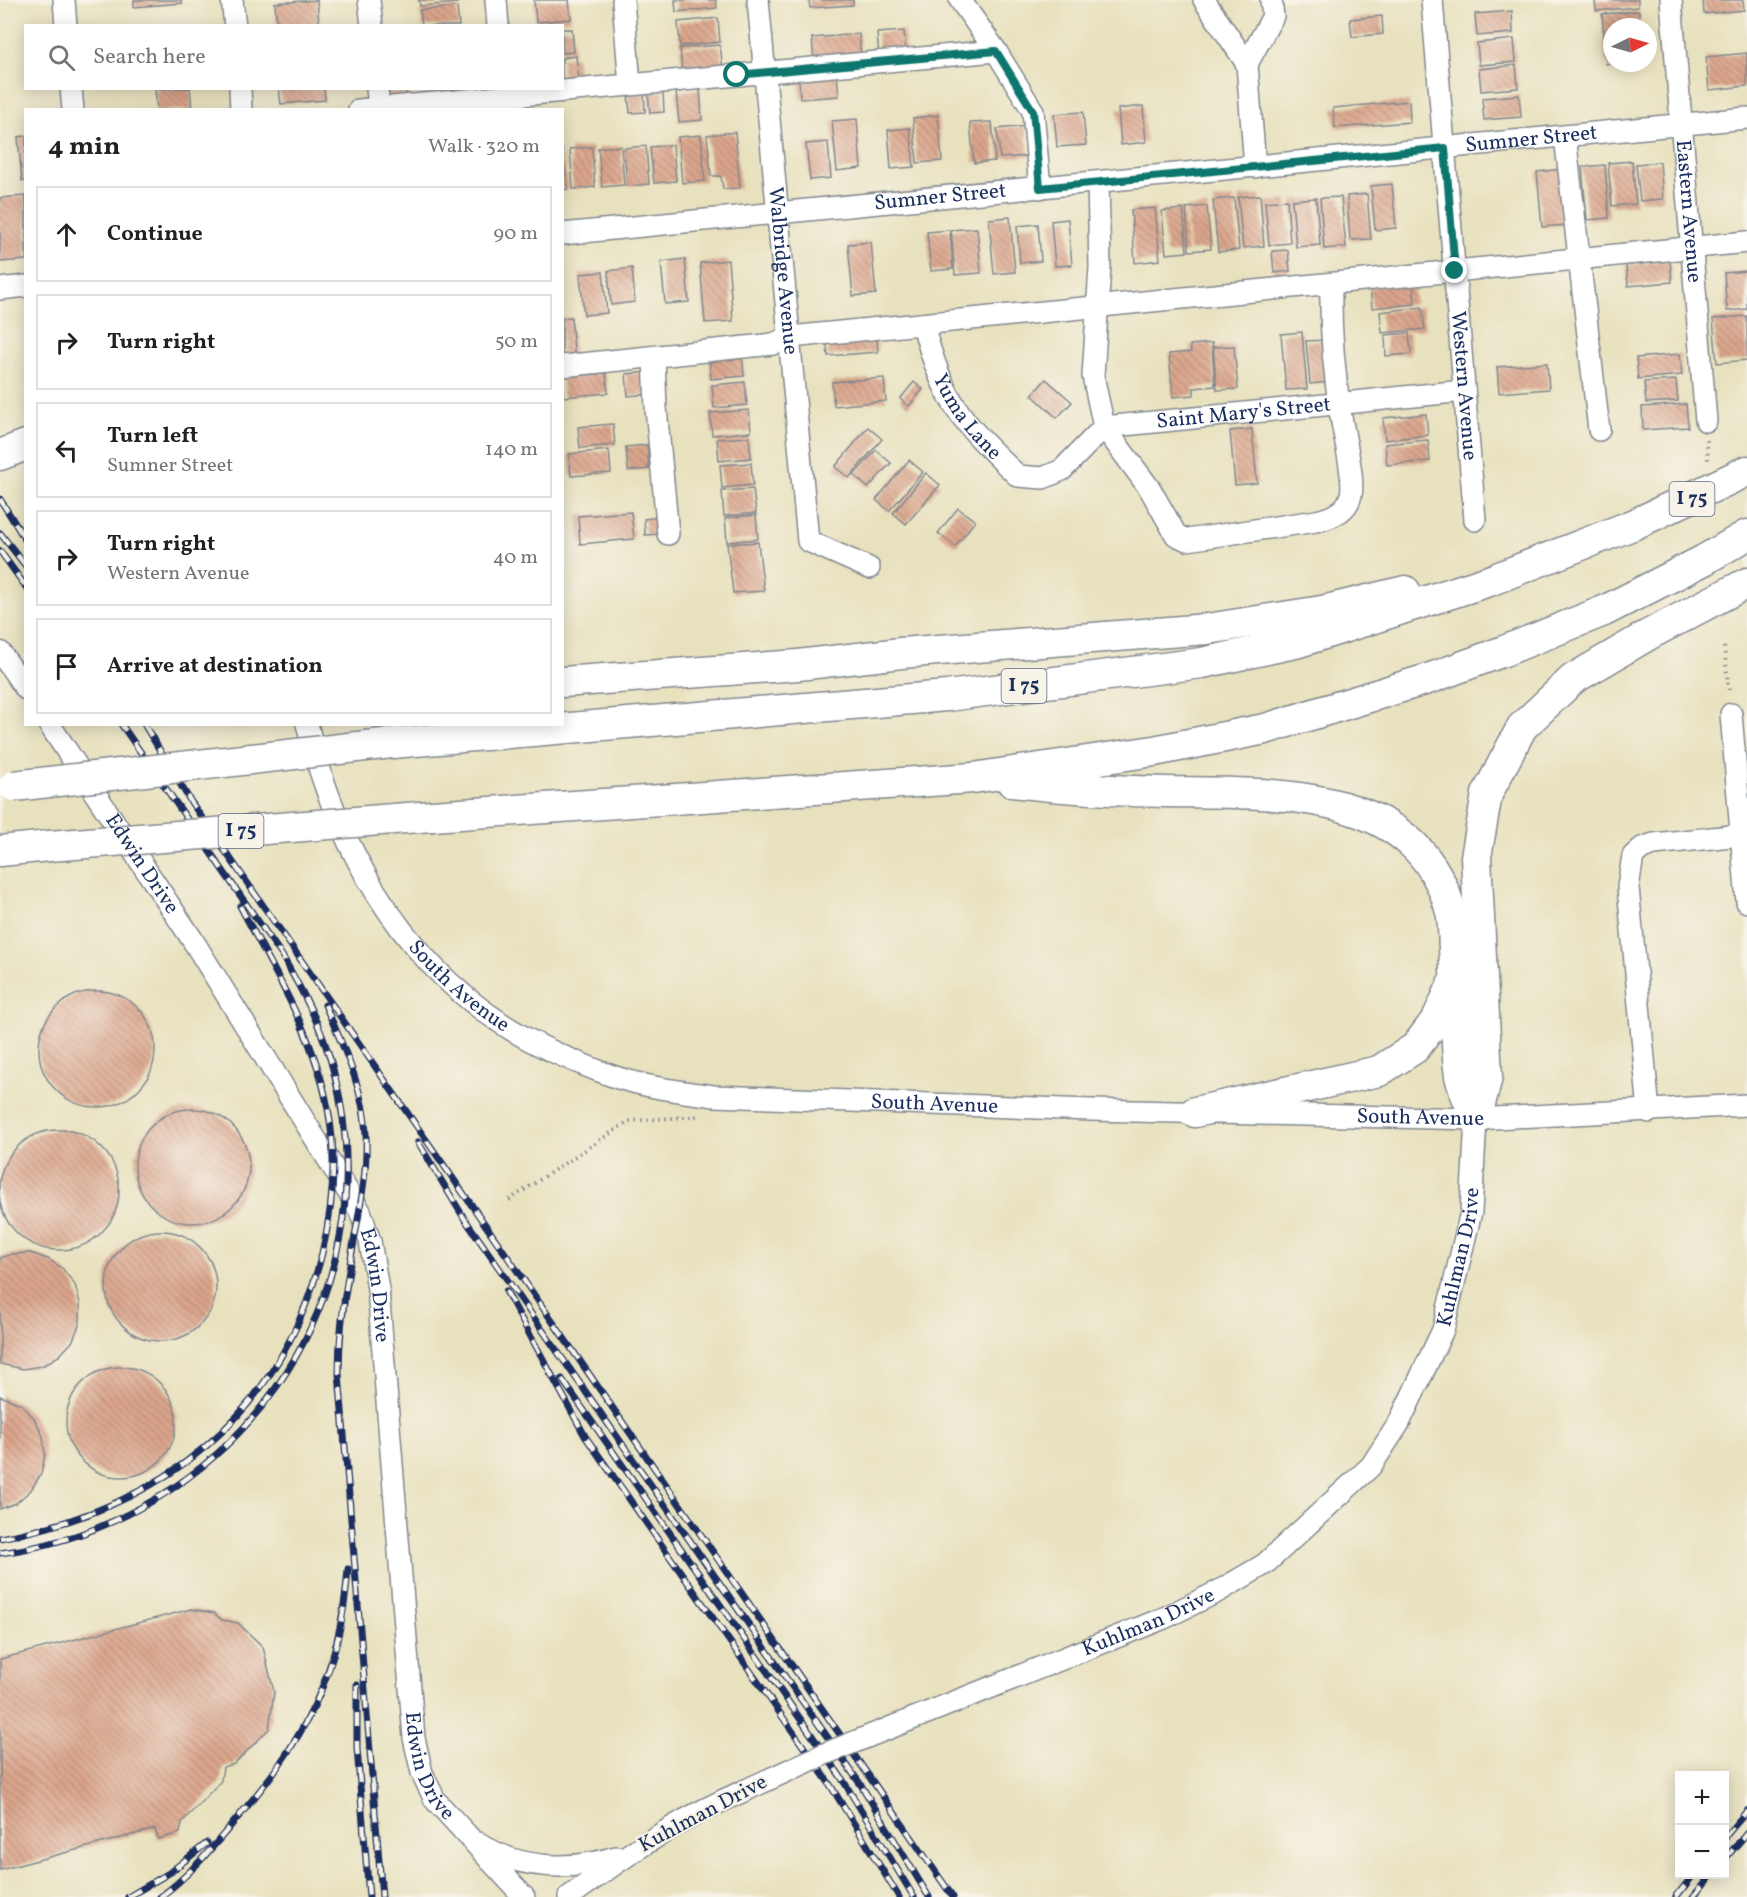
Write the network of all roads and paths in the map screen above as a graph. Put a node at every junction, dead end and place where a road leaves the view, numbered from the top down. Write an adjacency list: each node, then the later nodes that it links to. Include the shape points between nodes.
1 (64, 0): 12 (street)
2 (232, 0): 13 (street)
3 (369, 0): 14 (street)
4 (496, 0): 15 (street)
5 (623, 0): 19 (street)
6 (758, 0): 18 (street, Walbridge Avenue)
7 (960, 0): 16 (street)
8 (1204, 0): 17 (street)
9 (1271, 0): 17 (street, via 1273,16)
10 (1432, 0): 29 (street, Western Avenue)
11 (1671, 0): 27 (street, Eastern Avenue)
12 (66, 24)
13 (235, 24)
14 (372, 24)
15 (498, 24)
16 (996, 51): 18 (street); 32 (street, via 1033,111)
17 (1247, 64): 30 (street)
18 (765, 72): 19 (street); 33 (street, Walbridge Avenue)
19 (630, 85): 22 (street)
20 (71, 90): 24 (street)
21 (240, 90): 25 (street)
22 (504, 98): 23 (street)
23 (372, 102)
24 (73, 108)
25 (241, 108)
26 (1747, 118): 27 (street, Sumner Street)
27 (1682, 125): 28 (street, Sumner Street); 36 (street, Eastern Avenue)
28 (1565, 136): 29 (street, Sumner Street); 37 (street)
29 (1445, 148): 30 (street, Sumner Street); 38 (street, Western Avenue)
30 (1255, 167): 31 (street, Sumner Street)
31 (1098, 182): 32 (street, Sumner Street); 42 (street)
32 (1040, 188): 33 (street, Sumner Street)
33 (777, 214): 34 (street, Sumner Street); 44 (street, Walbridge Avenue)
34 (564, 234)
35 (1747, 243): 36 (street)
36 (1691, 248): 37 (street); 49 (street, Eastern Avenue)
37 (1580, 259): 38 (street); 51 (street)
38 (1455, 271): 39 (street); 47 (street, Western Avenue)
39 (1331, 284): 42 (street); 48 (street)
40 (24, 286): 41 (street)
41 (0, 289)
42 (1097, 307): 43 (street); 50 (street, via 1093,376)
43 (923, 324): 44 (street); 50 (street, Yuma Lane, via 934,366 961,418 1018,476 1043,478 1062,470)
44 (790, 337): 45 (street, via 773,344); 59 (street, Walbridge Avenue, via 808,541)
45 (654, 357): 46 (street); 57 (street)
46 (564, 366)
47 (1464, 391): 48 (street, Saint Mary's Street); 55 (street, Western Avenue)
48 (1339, 403): 50 (street, Saint Mary's Street); 50 (street, via 1351,487 1343,510 1316,521 1187,540 1176,535 1150,489)
49 (1706, 421)
50 (1104, 427)
51 (1599, 430)
52 (24, 445): 53 (highway)
53 (0, 455)
54 (1747, 471): 56 (highway, I 75 / I 75)
55 (1475, 520)
56 (1635, 524): 63 (highway, via 1435,584 1322,611 1207,629); 70 (highway, I 75 / I 75, bridge, via 1406,610 1299,642 1202,663 947,696 392,743)
57 (668, 534)
58 (1747, 535): 69 (highway, I 75, via 1604,611 1419,682 1265,729 1154,751)
59 (870, 568)
60 (1747, 583): 79 (highway, via 1573,679 1522,727 1486,794 1476,857 1487,1077)
61 (1724, 646): 65 (path)
62 (0, 652): 64 (street)
63 (564, 682)
64 (24, 686)
65 (1729, 690)
66 (1732, 714): 71 (street)
67 (50, 726): 81 (street, Edwin Drive, via 192,939 360,1210 378,1289 414,1737 422,1773 435,1800)
68 (307, 726): 76 (street, South Avenue, via 316,765 358,863 387,910 434,968 502,1024 599,1071 657,1088 714,1096)
69 (973, 778): 72 (highway, I 75, bridge); 74 (highway, via 1079,790 1274,794 1336,803 1379,819 1420,852 1436,877 1451,913)
70 (7, 787)
71 (1741, 835): 73 (street); 77 (street, via 1654,844 1633,856 1628,887)
72 (0, 851)
73 (1747, 902)
74 (1456, 978): 76 (highway, via 1437,1019 1415,1048 1379,1071); 79 (highway, via 1461,1077)
75 (1747, 1105): 77 (street, South Avenue)
76 (1195, 1112): 79 (street, South Avenue)
77 (1649, 1112): 79 (street, South Avenue)
78 (708, 1115): 80 (path, via 630,1121)
79 (1476, 1119): 82 (street, Kuhlman Drive, bridge, via 1471,1212 1443,1330 1399,1424 1371,1466 1265,1564 1153,1622 822,1755 690,1816)
80 (509, 1200)
81 (458, 1828): 82 (street, via 487,1848 538,1865 594,1864); 83 (street, Edwin Drive)
82 (631, 1852): 84 (street, Kuhlman Drive)
83 (524, 1897)
84 (569, 1897)

